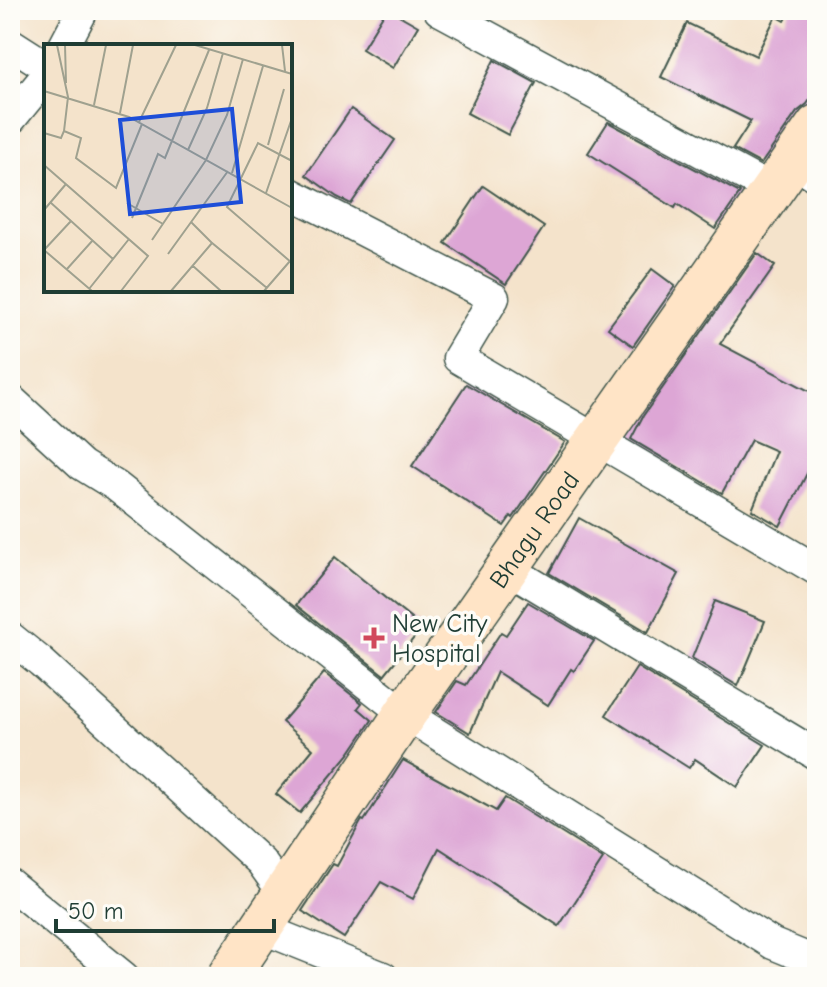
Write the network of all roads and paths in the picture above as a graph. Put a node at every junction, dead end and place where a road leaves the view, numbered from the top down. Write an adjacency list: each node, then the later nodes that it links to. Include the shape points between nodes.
1 (83, 10): 4 (street)
2 (439, 10): 9 (street)
3 (10, 43): 5 (street)
4 (65, 44)
5 (44, 65)
6 (44, 78): 7 (street)
7 (10, 120)
8 (817, 126): 9 (street, Bhagu Road)
9 (794, 176): 12 (street, Bhagu Road)
10 (292, 194): 12 (street, via 494,298 458,358)
11 (10, 399): 16 (street, via 82,465 116,486)
12 (597, 439): 13 (street, Bhagu Road); 14 (street)
13 (507, 568): 16 (street, Bhagu Road); 17 (street)
14 (817, 570)
15 (10, 637): 19 (street, via 261,862)
16 (405, 714): 19 (street, Bhagu Road); 20 (street, via 773,944)
17 (817, 755)
18 (10, 884): 21 (street)
19 (272, 911): 22 (street, Bhagu Road); 23 (street)
20 (817, 962)
21 (124, 977)
22 (228, 977)
23 (383, 977)

